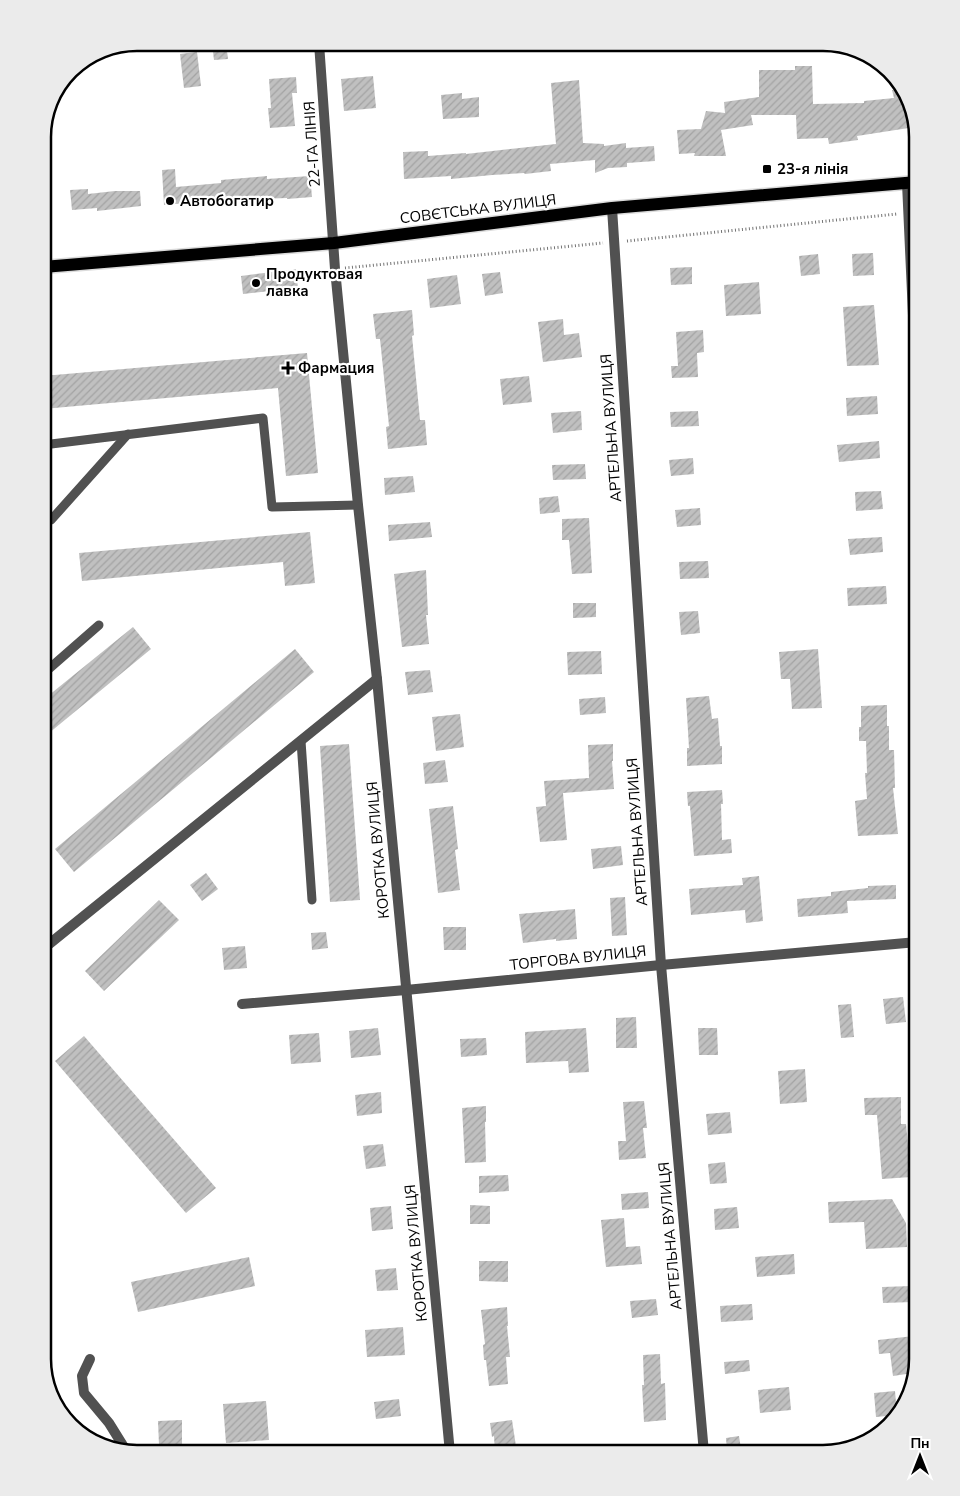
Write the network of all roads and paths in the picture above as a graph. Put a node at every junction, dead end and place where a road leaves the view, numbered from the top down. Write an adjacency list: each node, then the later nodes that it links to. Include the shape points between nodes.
1 (320, 51): 8 (street, 22-ГА ЛІНІЯ)
2 (909, 182): 4 (main road, СОВЄТСЬКА ВУЛИЦЯ)
3 (909, 205): 5 (street)
4 (612, 208): 7 (street, АРТЕЛЬНА ВУЛИЦЯ); 8 (main road, СОВЄТСЬКА ВУЛИЦЯ)
5 (908, 213): 6 (street); 7 (path)
6 (909, 232)
7 (614, 242): 10 (path); 22 (street, АРТЕЛЬНА ВУЛИЦЯ)
8 (334, 243): 9 (main road, СОВЄТСЬКА ВУЛИЦЯ); 10 (street, КОРОТКА ВУЛИЦЯ)
9 (51, 266)
10 (335, 269): 13 (street, КОРОТКА ВУЛИЦЯ)
11 (128, 434): 12 (lane); 13 (lane, via 263,418 272,507); 14 (lane)
12 (51, 444)
13 (358, 505): 17 (street, КОРОТКА ВУЛИЦЯ)
14 (51, 520)
15 (99, 625): 16 (lane)
16 (51, 667)
17 (377, 679): 18 (street); 23 (street, КОРОТКА ВУЛИЦЯ)
18 (301, 740): 19 (lane); 20 (street)
19 (312, 900)
20 (51, 943)
21 (909, 943): 22 (street, ТОРГОВА ВУЛИЦЯ)
22 (661, 965): 23 (street, ТОРГОВА ВУЛИЦЯ); 28 (street, АРТЕЛЬНА ВУЛИЦЯ)
23 (406, 990): 24 (street, ТОРГОВА ВУЛИЦЯ); 27 (street, КОРОТКА ВУЛИЦЯ)
24 (242, 1004)
25 (90, 1359): 26 (street, via 82,1376 84,1393)
26 (122, 1443)
27 (449, 1445)
28 (703, 1445)

